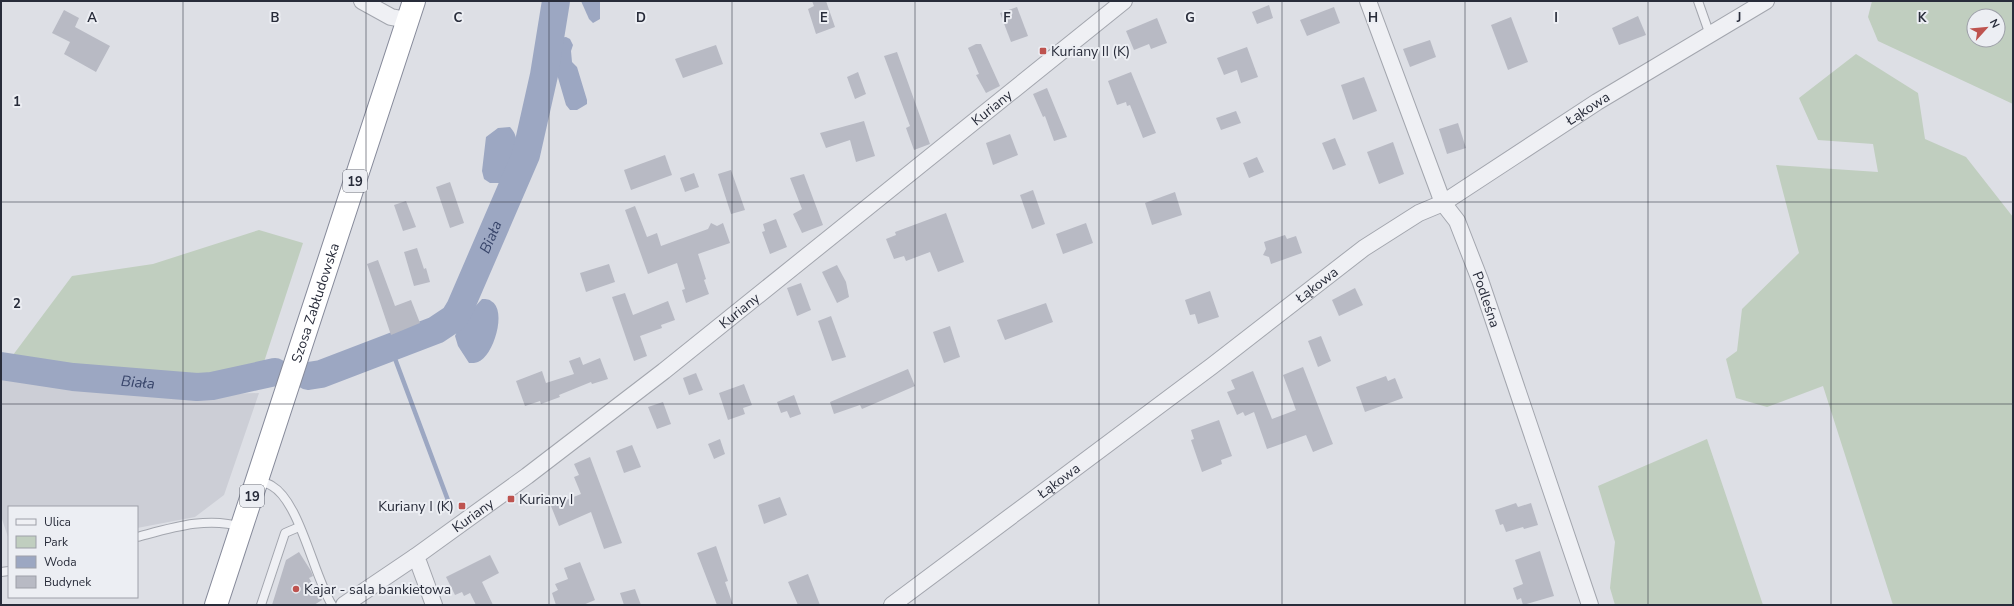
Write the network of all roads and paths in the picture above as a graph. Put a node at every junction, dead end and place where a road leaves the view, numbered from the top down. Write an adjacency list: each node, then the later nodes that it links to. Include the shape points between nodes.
1 (362, 1): 6 (street, via 391,17)
2 (1124, 1): 13 (street, Kuriany, via 664,371 527,476)
3 (1368, 1): 8 (street, Podleśna)
4 (1698, 1): 7 (lane)
5 (1766, 1): 7 (street, Łąkowa)
6 (410, 10): 9 (highway, Szosa Zabłudowska / 19)
7 (1710, 35): 8 (street, Łąkowa, via 1597,102)
8 (1442, 203): 19 (street, Łąkowa, via 1419,213 1364,248 1212,366); 20 (street, Podleśna, via 1457,221 1480,280)
9 (257, 481): 10 (highway, Szosa Zabłudowska / 19); 11 (lane, via 272,486 282,495)
10 (242, 527): 12 (lane, via 230,523 189,524); 14 (highway, Szosa Zabłudowska / 19)
11 (299, 527): 15 (lane, via 285,533); 16 (lane)
12 (138, 537)
13 (414, 557): 17 (street, Kuriany); 18 (street)
14 (216, 605)
15 (261, 605)
16 (332, 605)
17 (344, 605)
18 (434, 605)
19 (892, 605)
20 (1590, 605)

